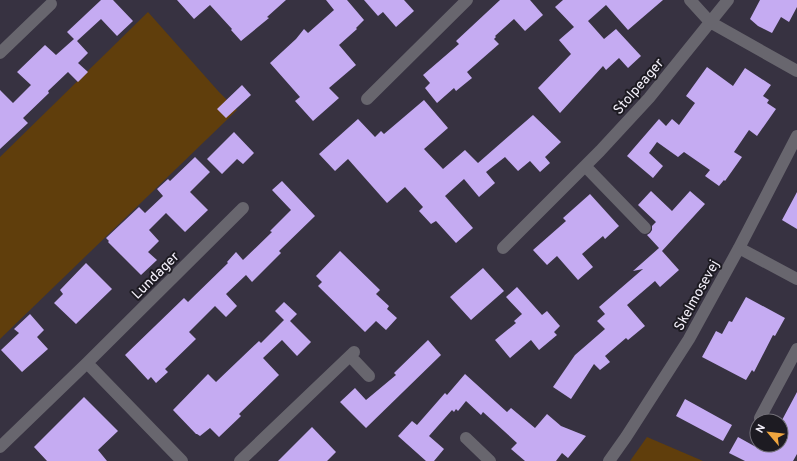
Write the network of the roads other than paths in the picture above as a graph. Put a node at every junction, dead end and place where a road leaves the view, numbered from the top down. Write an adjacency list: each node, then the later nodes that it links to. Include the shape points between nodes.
1 (467, 0): 8 (street)
2 (690, 0): 5 (street)
3 (728, 0): 5 (street, Stolpeager)
4 (51, 4): 6 (street)
5 (710, 22): 7 (street); 10 (street, Stolpeager, via 652,95)
6 (0, 53)
7 (797, 71)
8 (367, 99)
9 (797, 136): 14 (street, Skelmosevej)
10 (585, 166): 12 (street); 13 (street, Stolpeager)
11 (243, 208): 17 (street, Lundager)
12 (645, 228)
13 (503, 248)
14 (739, 248): 15 (street); 26 (street, Skelmosevej, via 689,339)
15 (797, 279)
16 (797, 349): 19 (street)
17 (87, 363): 21 (street, Lundager); 23 (street)
18 (369, 376): 24 (street, via 352,354)
19 (763, 413)
20 (466, 438): 22 (street)
21 (0, 447)
22 (477, 457): 25 (street)
23 (182, 461)
24 (240, 461)
25 (490, 461)
26 (609, 461)

